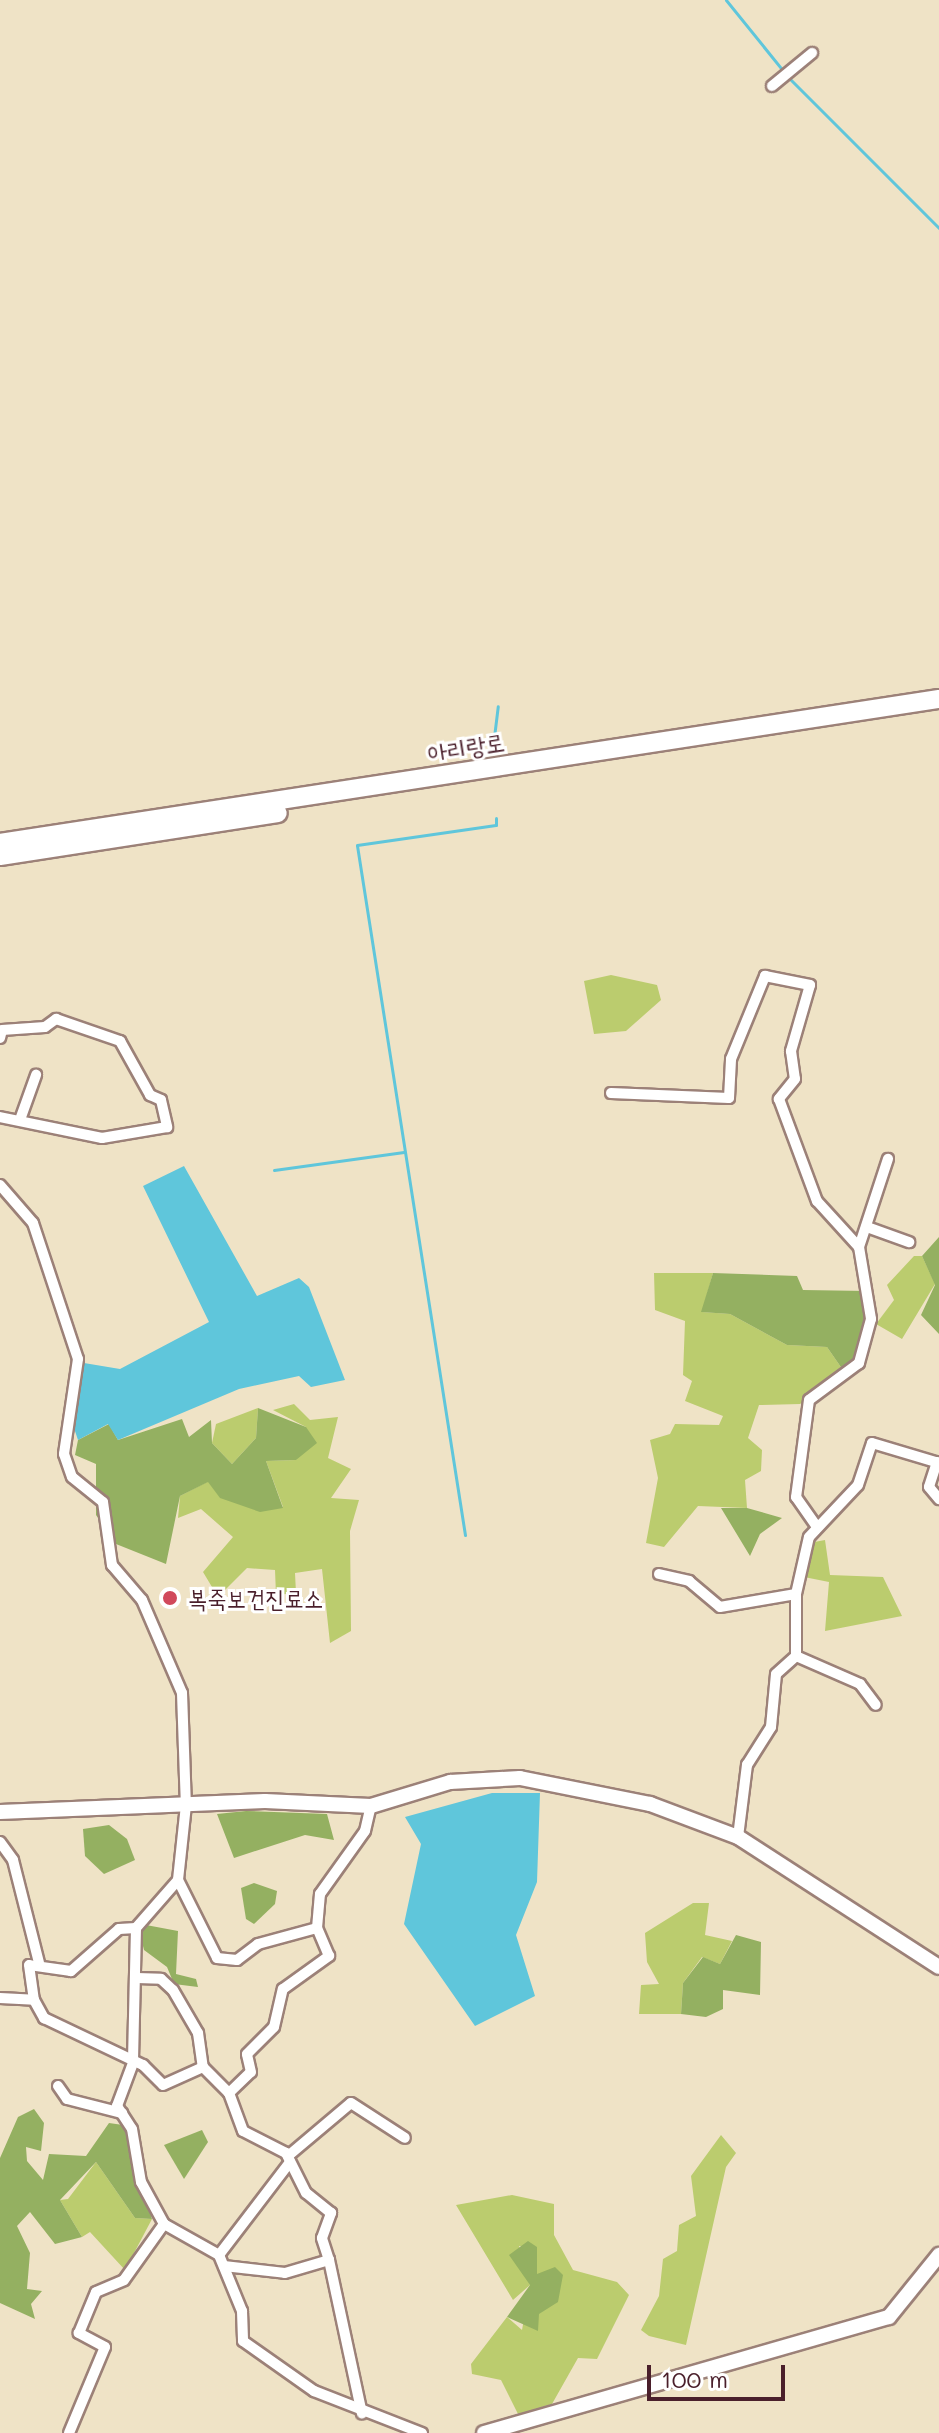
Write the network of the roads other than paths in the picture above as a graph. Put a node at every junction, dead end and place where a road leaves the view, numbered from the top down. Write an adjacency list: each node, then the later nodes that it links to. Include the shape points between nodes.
1 (812, 53): 2 (street)
2 (772, 86)
3 (939, 699): 5 (highway, 아리랑로)
4 (939, 712): 6 (highway, 아리랑로)
5 (0, 843)
6 (0, 856)
7 (1, 1032): 11 (street, via 45,1027 56,1019 120,1041 150,1095 161,1100 167,1127 102,1138)
8 (36, 1075): 11 (street)
9 (611, 1093): 16 (street, via 729,1098 731,1059 765,976 810,985 791,1051 795,1079 779,1099 817,1201)
10 (0, 1117): 11 (street)
11 (21, 1117)
12 (888, 1159): 14 (street)
13 (0, 1185): 24 (street, via 33,1223 78,1359 64,1454 72,1477 103,1502 112,1565 142,1600 171,1657 186,1726)
14 (867, 1227): 15 (street); 16 (street)
15 (909, 1242)
16 (859, 1247): 19 (street, via 869,1276 868,1345 827,1393 809,1400 806,1413 796,1497)
17 (938, 1462): 18 (street, via 929,1487); 19 (street, via 872,1443 858,1485)
18 (939, 1499)
19 (816, 1526): 21 (street)
20 (659, 1574): 21 (street, via 689,1581 720,1607)
21 (796, 1594): 22 (street)
22 (796, 1656): 23 (street, via 860,1684); 27 (street, via 776,1674 771,1727 747,1765)
23 (876, 1705)
24 (186, 1805): 25 (street); 26 (street); 29 (street)
25 (371, 1806): 27 (street, via 450,1782 520,1778 650,1804); 31 (street, via 365,1831 320,1894)
26 (0, 1812)
27 (738, 1837): 33 (street)
28 (0, 1842): 32 (street, via 13,1860)
29 (178, 1880): 30 (street); 31 (street, via 217,1958 237,1960 258,1944)
30 (136, 1928): 32 (street, via 119,1929 71,1971); 34 (street)
31 (317, 1928): 40 (street, via 329,1956 283,1989 274,2027 247,2054 251,2072)
32 (39, 1963): 36 (street, via 29,1965 27,1975)
33 (939, 1967)
34 (137, 1978): 37 (street); 38 (street, via 161,1979 173,1990 198,2033)
35 (0, 1998): 36 (street)
36 (34, 2000): 37 (street, via 44,2018)
37 (133, 2063): 38 (street, via 163,2085); 41 (street, via 117,2106)
38 (203, 2067): 40 (street)
39 (58, 2086): 41 (street, via 67,2099)
40 (229, 2093): 43 (street, via 243,2131)
41 (122, 2113): 44 (street, via 141,2182)
42 (405, 2138): 43 (street, via 351,2103)
43 (289, 2159): 45 (street); 47 (street, via 306,2193 331,2213 322,2238)
44 (164, 2224): 45 (street); 50 (street, via 124,2280 96,2292 79,2333 105,2347)
45 (219, 2255): 48 (street)
46 (939, 2255): 52 (street, via 889,2317)
47 (329, 2260): 48 (street, via 285,2273); 49 (street)
48 (224, 2266): 49 (street, via 242,2311 243,2341 314,2391)
49 (362, 2414): 51 (street)
50 (69, 2433)
51 (422, 2433)
52 (484, 2433)

